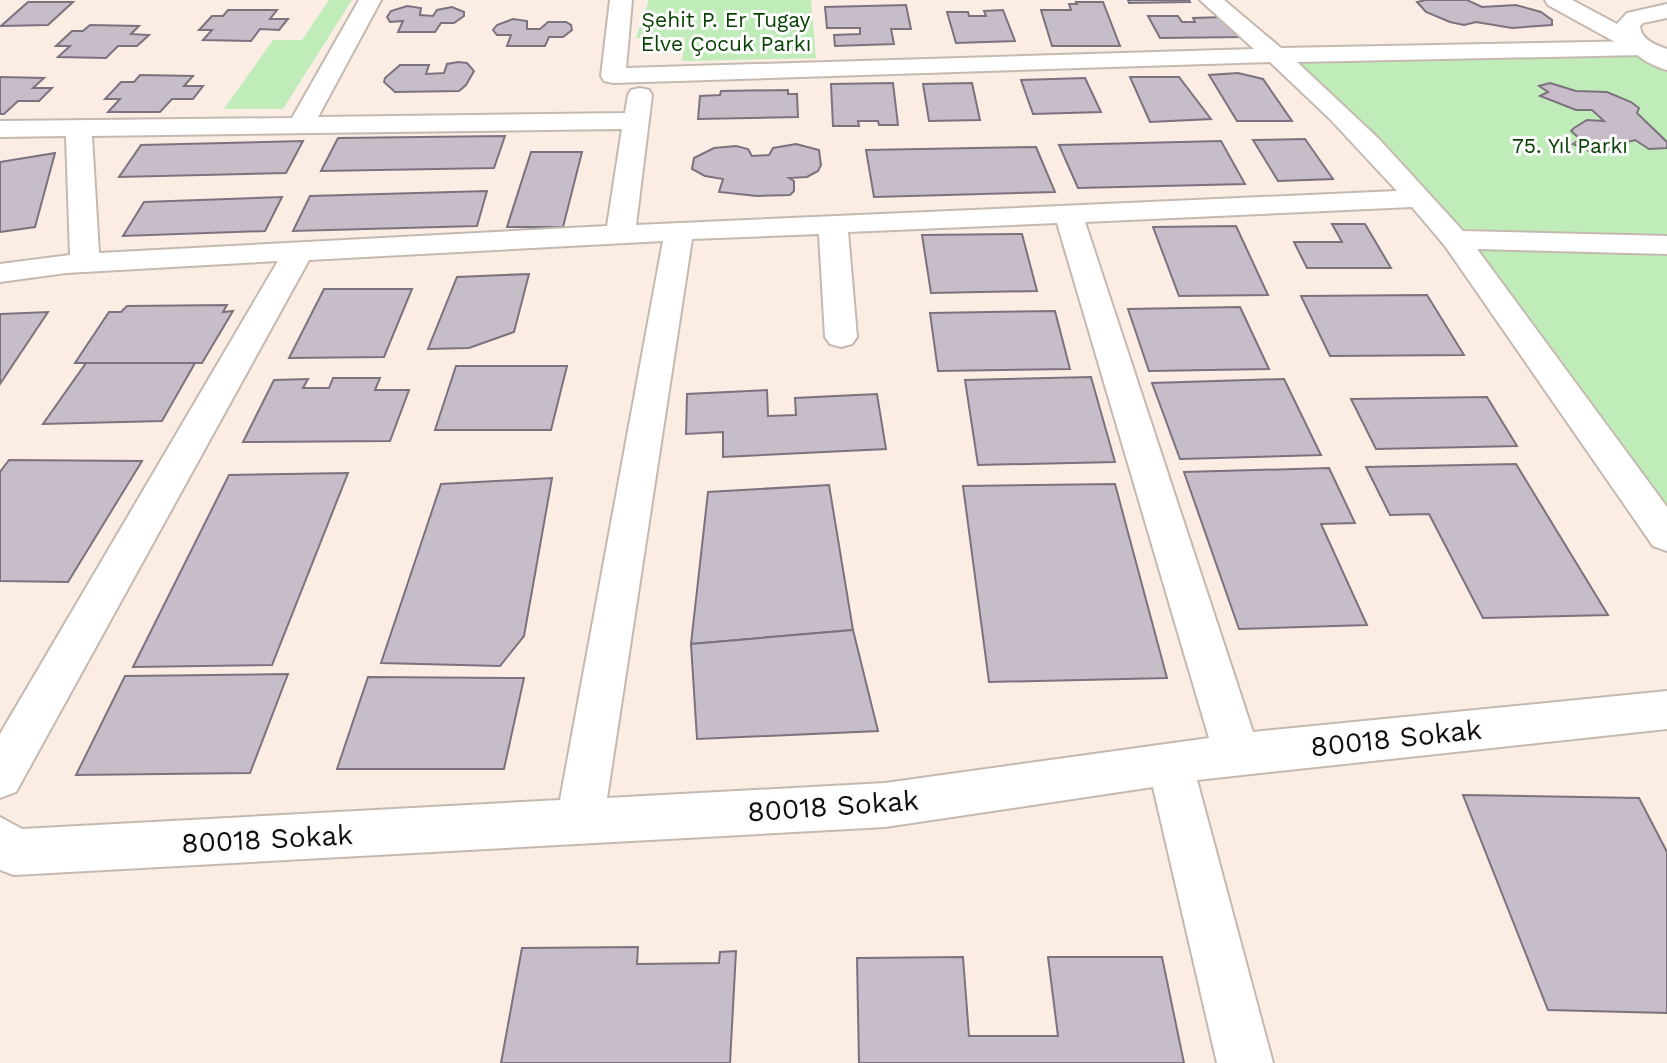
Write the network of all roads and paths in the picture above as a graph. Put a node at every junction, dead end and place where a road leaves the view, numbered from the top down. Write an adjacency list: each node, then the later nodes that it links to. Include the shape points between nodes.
1 (370, 0): 12 (main road)
2 (621, 0): 10 (main road, via 613,76)
3 (1211, 0): 8 (main road)
4 (1556, 0): 7 (main road)
5 (1638, 0): 6 (main road)
6 (1667, 10): 7 (main road, via 1628,25 1629,34)
7 (1643, 48): 8 (main road); 9 (main road)
8 (1278, 55): 10 (main road); 15 (main road)
9 (1667, 61)
10 (643, 76): 11 (main road)
11 (636, 121): 12 (main road); 19 (main road)
12 (301, 124): 13 (main road)
13 (79, 128): 14 (main road); 23 (main road)
14 (0, 129)
15 (1420, 198): 16 (main road); 20 (main road)
16 (1068, 214): 17 (main road); 28 (main road)
17 (834, 224): 18 (main road); 25 (main road)
18 (679, 231): 19 (main road); 31 (main road)
19 (620, 234): 22 (main road)
20 (1455, 240): 21 (main road); 26 (main road)
21 (1667, 245)
22 (299, 251): 23 (main road); 30 (main road)
23 (85, 262): 24 (main road)
24 (0, 273)
25 (841, 337)
26 (1667, 536)
27 (1667, 710): 28 (main road, 80018 Sokak)
28 (1237, 754): 29 (main road, 80018 Sokak)
29 (1170, 764): 31 (main road, 80018 Sokak, via 885,805); 33 (main road)
30 (0, 777)
31 (580, 822): 32 (main road, 80018 Sokak, via 14,852)
32 (0, 840)
33 (1245, 1063)

